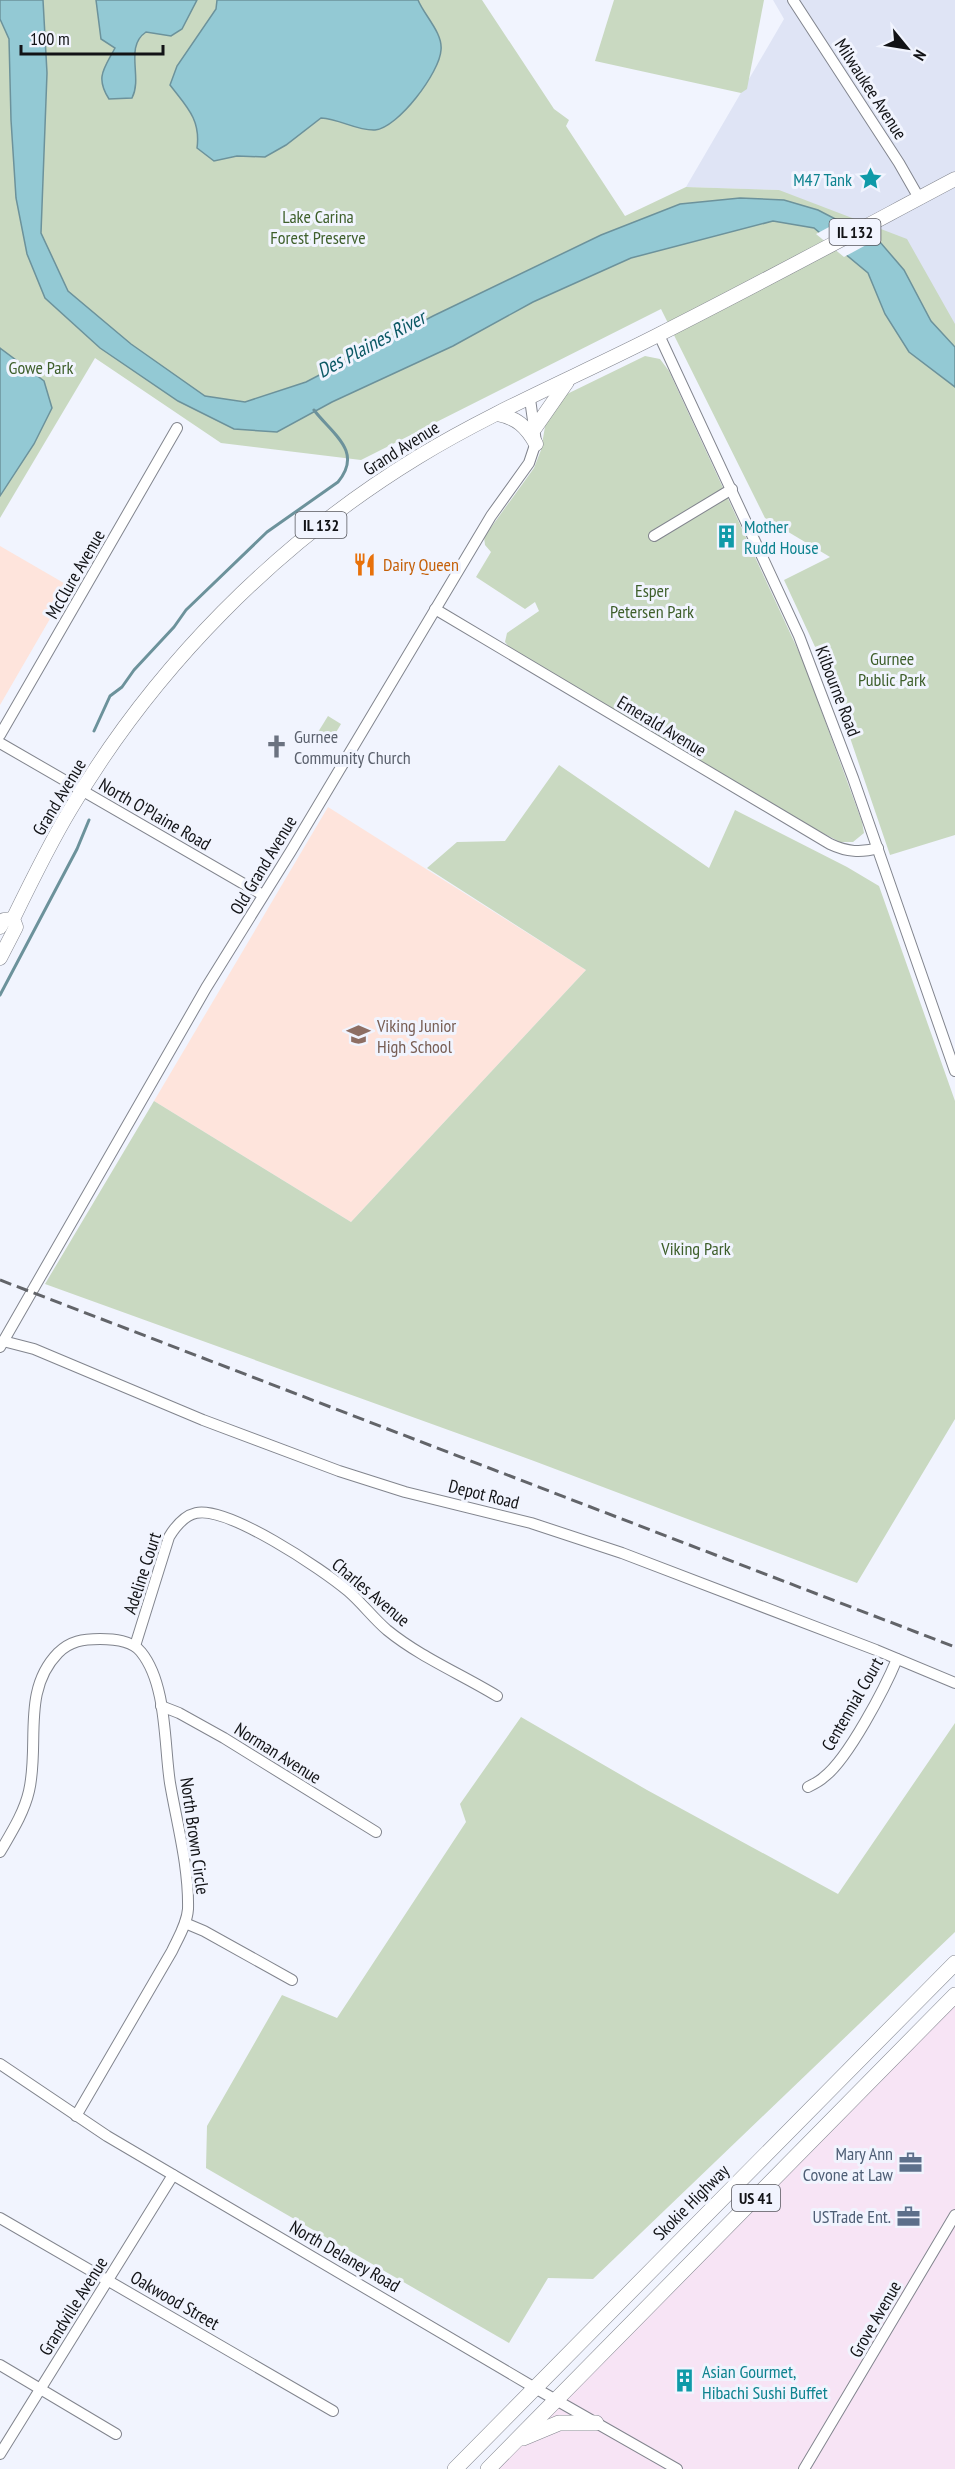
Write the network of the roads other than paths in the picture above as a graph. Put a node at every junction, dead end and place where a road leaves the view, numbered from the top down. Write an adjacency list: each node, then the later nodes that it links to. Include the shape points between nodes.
1 (792, 0): 3 (street, Milwaukee Avenue)
2 (955, 179): 3 (main road, Grand Avenue)
3 (919, 198): 4 (main road, Grand Avenue / IL 132)
4 (659, 335): 5 (main road, Grand Avenue / IL 132); 11 (street, Kilbourne Road)
5 (570, 378): 6 (main road, Grand Avenue / IL 132); 9 (main road)
6 (530, 399): 7 (main road, Grand Avenue / IL 132); 9 (street, Old Grand Avenue)
7 (497, 414): 10 (main road, via 522,424); 16 (main road, Grand Avenue / IL 132, via 363,493 259,578 222,613 153,691)
8 (177, 428): 14 (street, McClure Avenue)
9 (535, 428): 10 (street, Old Grand Avenue)
10 (536, 444): 13 (street, Old Grand Avenue, via 530,463 490,516)
11 (732, 489): 12 (street); 17 (street, Kilbourne Road, via 798,636)
12 (654, 536)
13 (435, 609): 17 (street, Emerald Avenue, via 830,844 853,851); 18 (street, Old Grand Avenue)
14 (0, 735)
15 (0, 743): 16 (street, North O'Plaine Road)
16 (82, 791): 18 (street, North O'Plaine Road); 19 (main road, Grand Avenue / IL 132)
17 (878, 848): 22 (street, Kilbourne Road)
18 (263, 895): 23 (street, Old Grand Avenue)
19 (13, 919): 20 (main road, via 4,920); 21 (main road, Grand Avenue / IL 132, via 16,927)
20 (0, 927)
21 (0, 958)
22 (955, 1071)
23 (2, 1344): 26 (street, Depot Road, via 34,1349 203,1420 339,1471 405,1492 531,1522 633,1557)
24 (188, 1516): 25 (street, Adeline Court, via 169,1537); 28 (street, Charles Avenue, via 217,1514 253,1530 323,1572 387,1630)
25 (135, 1646): 29 (street, North Brown Circle, via 149,1665); 32 (street, via 111,1639 77,1641 67,1645 41,1676 34,1701 29,1792)
26 (897, 1659): 27 (street, Depot Road); 30 (street, Centennial Court, via 841,1759 824,1777)
27 (955, 1683)
28 (497, 1696)
29 (161, 1706): 31 (street, Norman Avenue, via 224,1738); 33 (street, North Brown Circle, via 185,1871)
30 (808, 1786)
31 (376, 1832)
32 (0, 1852)
33 (185, 1923): 35 (street); 38 (street, North Brown Circle)
34 (955, 1964): 44 (highway, Skokie Highway / US 41)
35 (292, 1980)
36 (955, 1995): 46 (highway, US 41)
37 (0, 2064): 38 (street, North Delaney Road)
38 (75, 2116): 39 (street, North Delaney Road)
39 (173, 2175): 42 (street, Grandville Avenue); 44 (street, North Delaney Road)
40 (955, 2215): 55 (street, Grove Avenue)
41 (0, 2218): 42 (street, Oakwood Street)
42 (108, 2280): 45 (street, Grandville Avenue); 47 (street, Oakwood Street)
43 (0, 2365): 45 (street)
44 (535, 2388): 46 (street, North Delaney Road); 52 (highway, Skokie Highway / US 41)
45 (40, 2389): 49 (street); 51 (street, Grandville Avenue)
46 (556, 2400): 48 (street, North Delaney Road); 50 (highway, US 41)
47 (333, 2411)
48 (596, 2423): 50 (highway, via 559,2423); 54 (street, North Delaney Road)
49 (116, 2434)
50 (515, 2441): 53 (highway, US 41)
51 (0, 2454)
52 (455, 2469)
53 (488, 2469)
54 (677, 2469)
55 (804, 2469)

